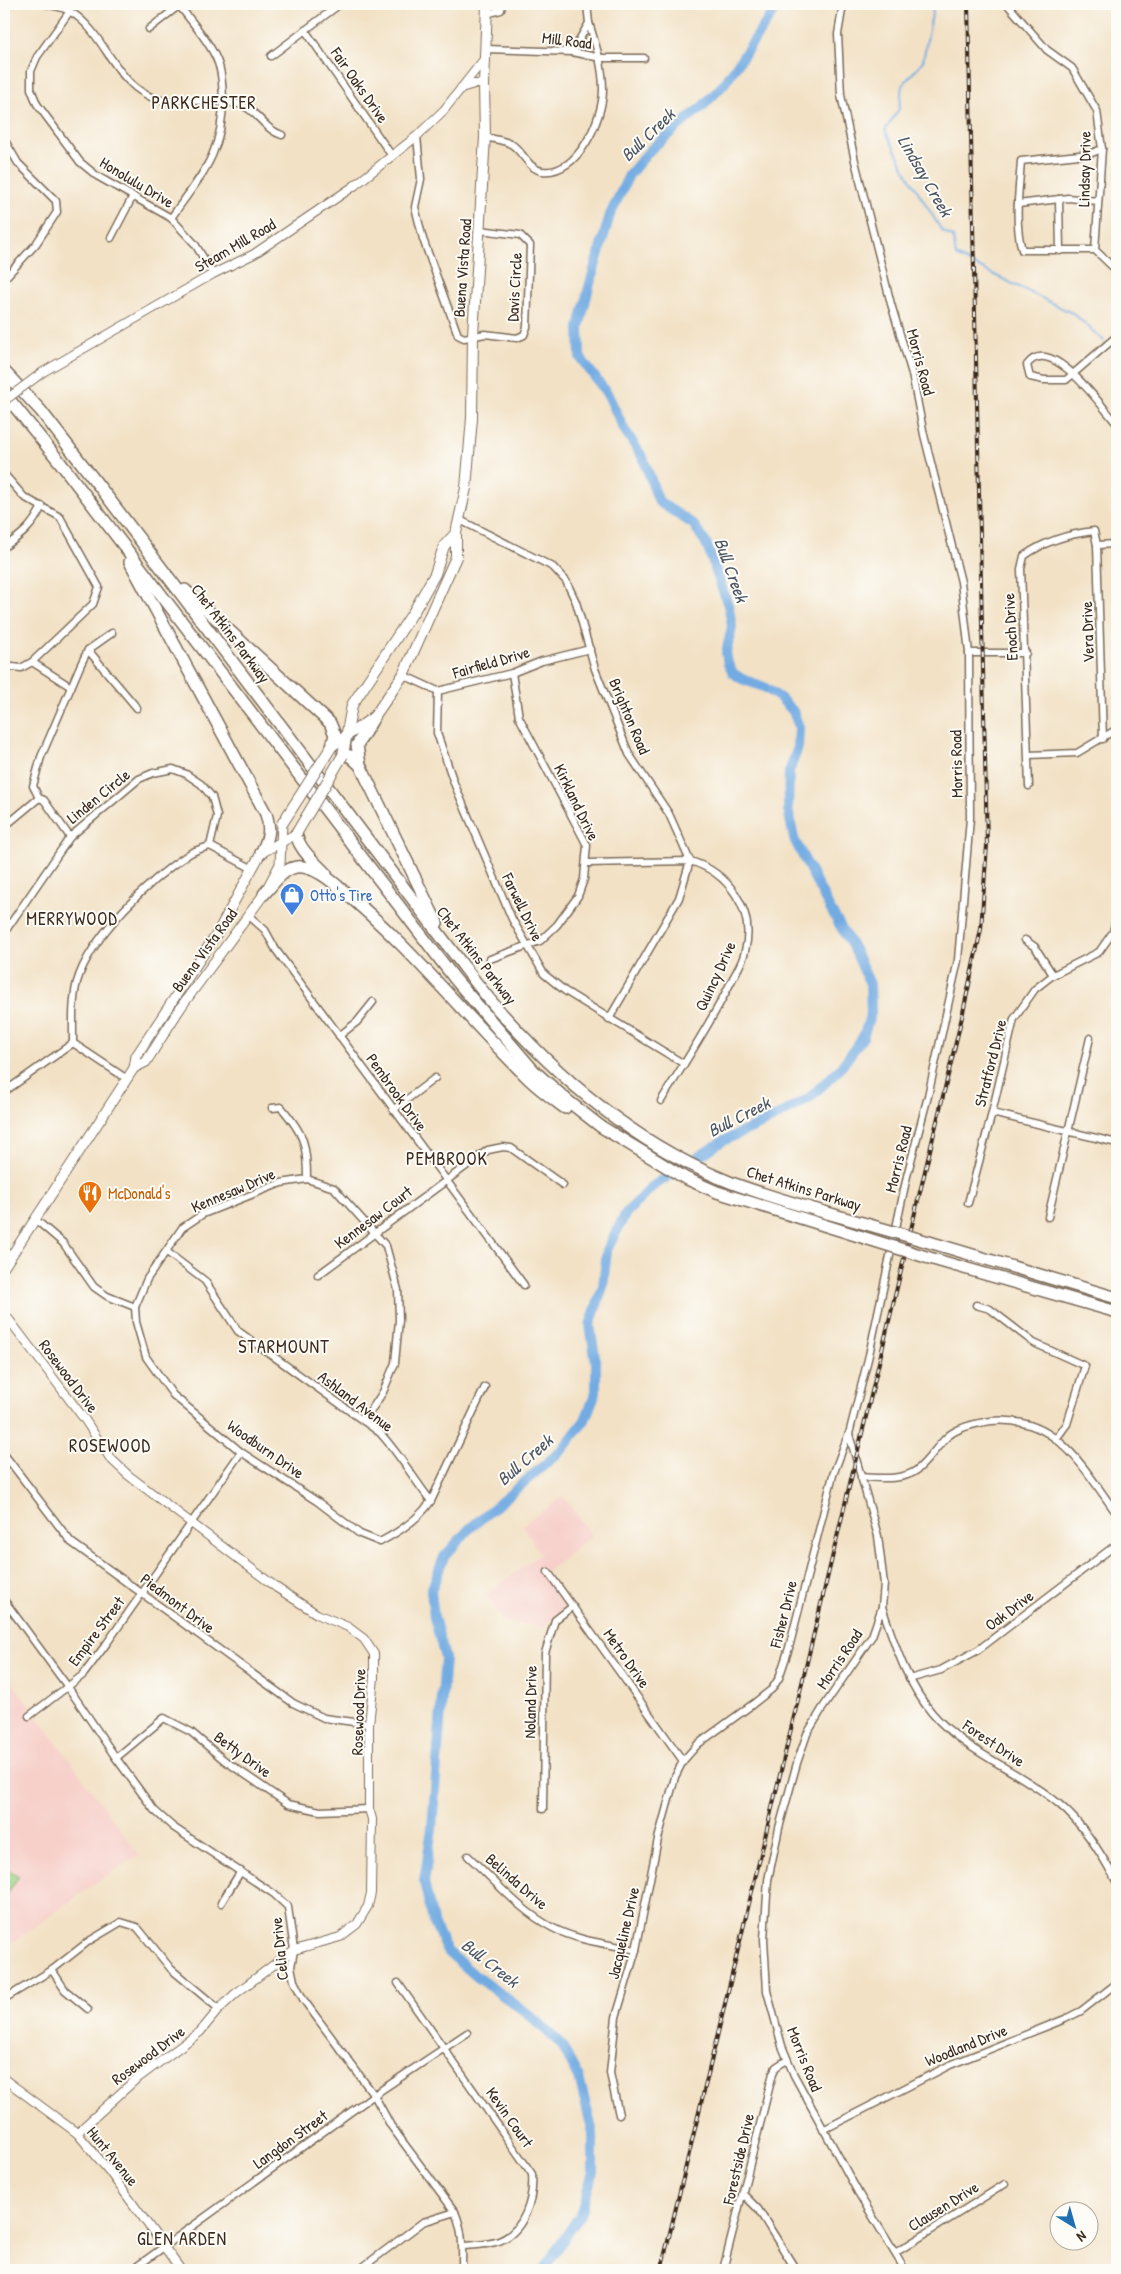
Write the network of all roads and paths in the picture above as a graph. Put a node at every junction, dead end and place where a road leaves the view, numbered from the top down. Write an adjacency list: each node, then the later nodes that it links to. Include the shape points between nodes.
1 (45, 4): 9 (street)
2 (180, 4): 11 (street); 20 (street, via 214,53 222,75)
3 (340, 4): 12 (street)
4 (502, 4): 8 (street, via 501,10)
5 (587, 4): 10 (street)
6 (843, 4): 58 (street, Morris Road, via 838,34 841,95 960,574)
7 (1007, 4): 25 (street, Lindsay Drive, via 1047,50 1072,68 1096,111)
8 (487, 9): 14 (main road, Buena Vista Road)
9 (70, 11): 20 (street, via 136,89 147,96 159,100); 27 (street, Honolulu Drive, via 37,57 31,72 31,89 38,104 80,162 97,176)
10 (589, 23): 13 (street); 16 (street)
11 (149, 28)
12 (305, 30): 15 (street); 26 (street, Fair Oaks Drive)
13 (572, 52): 14 (street, Mill Road); 16 (street, Mill Road)
14 (486, 54): 18 (main road, Buena Vista Road); 19 (street, Steam Mill Road)
15 (271, 56)
16 (601, 58): 17 (street, Mill Road); 23 (street, via 601,107 586,142 565,166 554,171 540,171 512,144)
17 (644, 58)
18 (484, 84): 19 (street); 23 (main road, Buena Vista Road)
19 (461, 88): 22 (street, Steam Mill Road)
20 (223, 104): 21 (street, via 240,104 259,116 272,132); 31 (street, via 221,134 210,162)
21 (282, 135)
22 (417, 136): 26 (street, Steam Mill Road); 39 (street, via 421,179 414,206 423,239 458,335 464,338)
23 (485, 137): 32 (main road, Buena Vista Road)
24 (4, 139): 38 (street, via 18,162 58,206 36,244)
25 (1102, 149): 29 (street, Lindsay Drive); 30 (street, via 1089,154 1021,161)
26 (392, 156): 37 (street, Steam Mill Road, via 254,254)
27 (133, 196): 31 (street, Honolulu Drive); 33 (street)
28 (1059, 199): 29 (street); 30 (street); 35 (street)
29 (1098, 201): 34 (street, Lindsay Drive)
30 (1018, 204): 35 (street, via 1022,250)
31 (171, 218): 37 (street, Honolulu Drive, via 196,244)
32 (480, 230): 39 (main road, Buena Vista Road); 39 (street, Davis Circle, via 520,235 530,245 527,327 524,335 517,338)
33 (111, 238)
34 (1095, 250): 35 (street); 36 (street)
35 (1060, 251)
36 (1117, 271)
37 (213, 274): 44 (street, Steam Mill Road, bridge, via 43,372)
38 (4, 279)
39 (473, 335): 49 (main road, Buena Vista Road, via 470,440 466,488)
40 (1117, 336): 42 (street)
41 (4, 371): 48 (highway, Chet Atkins Parkway, via 41,411)
42 (1073, 372): 42 (street, via 1041,355 1027,365 1030,377 1044,380 1066,380); 45 (street)
43 (4, 393): 50 (highway, Chet Atkins Parkway)
44 (4, 401)
45 (1117, 424)
46 (4, 474): 47 (street, via 24,497)
47 (42, 506): 54 (street, via 27,531); 60 (street, via 60,517 99,588 93,604)
48 (120, 514): 71 (highway, via 184,590 330,723 335,735); 94 (highway, Chet Atkins Parkway)
49 (458, 519): 51 (main road, Buena Vista Road); 56 (street, Brighton Road, via 553,567 566,581 576,602)
50 (113, 532): 83 (highway, via 266,814 270,829); 113 (highway, Chet Atkins Parkway, via 499,1033 568,1101)
51 (456, 533): 63 (main road, Buena Vista Road, via 456,557); 69 (main road, Buena Vista Road, via 444,546 435,574 414,611 352,705)
52 (1117, 544): 53 (street)
53 (1097, 545): 59 (street, Enoch Drive, via 1094,531 1082,532 1058,538 1024,556 1021,569); 70 (street, Vera Drive)
54 (4, 547)
55 (112, 633): 57 (street)
56 (590, 649): 62 (street, Fairfield Drive); 84 (street, Brighton Road, via 629,754 669,814)
57 (88, 650): 64 (street); 66 (street)
58 (969, 653): 59 (street); 132 (street, Morris Road, via 970,818 958,960)
59 (1026, 653): 73 (street, Enoch Drive)
60 (32, 662): 61 (street, via 22,668); 64 (street)
61 (4, 666)
62 (512, 672): 65 (street, Fairfield Drive); 85 (street, Kirkland Drive, via 519,717 587,844)
63 (402, 675): 65 (street, Fairfield Drive); 67 (main road, Buena Vista Road)
64 (71, 687): 76 (street, via 41,757 33,786)
65 (438, 691): 93 (street, Farwell Drive, via 437,733 454,783)
66 (137, 708)
67 (374, 717): 69 (main road, Buena Vista Road); 74 (highway, via 357,745)
68 (1117, 729): 70 (street)
69 (348, 733): 71 (main road, Buena Vista Road); 72 (main road, Buena Vista Road)
70 (1103, 739): 73 (street, via 1077,754)
71 (332, 746): 77 (main road, Buena Vista Road, bridge)
72 (343, 755): 74 (highway, via 350,756); 79 (main road, Buena Vista Road, bridge)
73 (1029, 755): 75 (street, Enoch Drive)
74 (360, 765): 94 (highway)
75 (1029, 786)
76 (39, 798): 78 (street); 80 (street, via 44,800)
77 (282, 824): 81 (main road, Buena Vista Road)
78 (4, 827)
79 (296, 834): 81 (main road, Buena Vista Road); 87 (highway, via 308,855)
80 (70, 837): 82 (street, Linden Circle, via 139,779 163,769 173,769 201,784 212,797 217,816); 91 (street, Linden Circle)
81 (283, 840): 83 (main road, Buena Vista Road); 88 (main road, Buena Vista Road, via 280,864)
82 (210, 846): 86 (street); 101 (street, via 190,853 148,886 120,914 93,952 77,983)
83 (261, 853): 86 (main road, Buena Vista Road)
84 (690, 861): 85 (street, Quincy Drive); 98 (street, via 678,898); 102 (street, Quincy Drive, via 712,869 732,888 746,916 748,932 738,968)
85 (587, 863): 93 (street, Kirkland Drive, via 578,896 568,911 540,941)
86 (251, 868): 103 (main road, Buena Vista Road, via 216,935 136,1056)
87 (331, 879): 88 (highway, via 303,867 295,868 286,871); 113 (highway, via 412,954 528,1078 564,1108)
88 (264, 894): 89 (main road, Buena Vista Road)
89 (248, 915): 99 (street, Pembrook Drive, via 265,930); 103 (main road, Buena Vista Road, via 179,1010 146,1062)
90 (1117, 915): 96 (street, Stratford Drive, via 1114,932 1099,952)
91 (4, 932)
92 (1025, 940): 96 (street, via 1035,946)
93 (526, 947): 95 (street, Kirkland Drive); 98 (street, Farwell Drive, via 544,974)
94 (452, 951): 125 (highway, Chet Atkins Parkway, bridge, via 502,1015 538,1052 600,1106 654,1144 695,1166 732,1183)
95 (490, 959)
96 (1053, 975): 110 (street, Stratford Drive, via 1035,989 1014,1019)
97 (374, 1002): 99 (street, via 357,1022)
98 (609, 1019): 102 (street, Farwell Drive)
99 (339, 1036): 109 (street, Pembrook Drive)
100 (1090, 1038): 111 (street)
101 (73, 1043): 105 (street); 106 (street)
102 (684, 1064): 107 (street, Quincy Drive)
103 (134, 1068): 105 (main road, Buena Vista Road)
104 (435, 1078): 109 (street)
105 (127, 1079): 119 (main road, Buena Vista Road)
106 (4, 1092)
107 (661, 1101)
108 (272, 1108): 114 (street, via 281,1107 304,1140)
109 (393, 1110): 115 (street, Pembrook Drive)
110 (992, 1113): 111 (street); 117 (street, Stratford Drive)
111 (1067, 1131): 112 (street); 118 (street)
112 (1117, 1143)
113 (638, 1153): 128 (highway, Chet Atkins Parkway, bridge, via 717,1192)
114 (307, 1179): 120 (street, Kennesaw Drive, via 334,1188); 121 (street, Kennesaw Drive, via 281,1183 203,1214 182,1228)
115 (445, 1180): 116 (street, Kennesaw Court, via 488,1150 503,1147 522,1154); 120 (street, Kennesaw Court); 124 (street, Pembrook Drive)
116 (563, 1185)
117 (968, 1203)
118 (1048, 1216)
119 (36, 1220): 122 (main road, Buena Vista Road); 127 (street, via 63,1243 94,1287)
120 (374, 1234): 123 (street, Kennesaw Court); 131 (street, Kennesaw Drive, via 386,1246 392,1266 398,1290 399,1320 395,1363 384,1392)
121 (167, 1252): 127 (street, Kennesaw Drive, via 148,1279); 131 (street, Ashland Avenue, via 205,1282 238,1331)
122 (4, 1267)
123 (318, 1275)
124 (524, 1285)
125 (1117, 1298)
126 (976, 1305): 133 (street, via 990,1309 1034,1343 1085,1366 1067,1424)
127 (135, 1307): 134 (street, Woodburn Drive, via 146,1357 173,1396)
128 (1117, 1312)
129 (4, 1314): 139 (street, Rosewood Drive, via 110,1458)
130 (484, 1387): 137 (street, Woodburn Drive)
131 (364, 1421): 137 (street, Ashland Avenue, via 398,1452)
132 (849, 1434): 136 (street, Morris Road); 151 (street, Fisher Drive, via 833,1475 779,1678 772,1689 698,1744)
133 (1056, 1439): 136 (street, via 1022,1421 977,1423 950,1435 917,1470 907,1475); 138 (street, via 1088,1471)
134 (241, 1452): 137 (street, Woodburn Drive, via 318,1502 360,1534 380,1542 424,1512); 139 (street, Empire Street)
135 (4, 1454): 142 (street, Piedmont Drive, via 71,1542)
136 (861, 1477): 145 (street, Morris Road, via 878,1536 884,1584)
137 (431, 1501)
138 (1117, 1514)
139 (190, 1524): 142 (street, Empire Street); 149 (street, Rosewood Drive, via 301,1604 348,1627 364,1639 374,1654)
140 (1117, 1544): 146 (street, Oak Drive, via 978,1650 941,1670)
141 (548, 1572): 144 (street, Metro Drive)
142 (142, 1593): 147 (street, Empire Street, via 83,1675); 149 (street, Piedmont Drive, via 293,1703 324,1718)
143 (4, 1600): 147 (street, Celia Drive)
144 (573, 1606): 151 (street, Metro Drive); 153 (street, Noland Drive, via 555,1620 544,1653)
145 (882, 1606): 146 (street, Forest Drive); 168 (street, Morris Road, via 872,1636 807,1734 773,1854 764,1921 766,1976)
146 (909, 1680): 156 (street, Forest Drive, via 932,1713 969,1746 1059,1804 1096,1848)
147 (68, 1687): 148 (street, Empire Street); 150 (street, Celia Drive)
148 (29, 1716)
149 (369, 1724): 152 (street, Rosewood Drive)
150 (116, 1758): 152 (street, Betty Drive, via 164,1718 191,1732 224,1760 288,1804 320,1811); 155 (street, Celia Drive, via 154,1810)
151 (683, 1760): 159 (street, Jacqueline Drive, via 658,1838)
152 (369, 1809): 158 (street, Rosewood Drive, via 372,1819 368,1906 357,1924 340,1937)
153 (543, 1809)
154 (468, 1856): 159 (street, Belinda Drive, via 530,1914 554,1928 574,1936)
155 (241, 1871): 157 (street); 158 (street, Celia Drive, via 288,1907)
156 (1117, 1883)
157 (221, 1903)
158 (294, 1950): 165 (street, Rosewood Drive); 170 (street, Celia Drive, via 291,1967 303,1999)
159 (636, 1950): 171 (street, Jacqueline Drive, via 616,2017 612,2048 610,2073)
160 (52, 1970): 163 (street); 164 (street, via 65,1990); 165 (street, via 89,1941 121,1922 137,1927 171,1969)
161 (398, 1983): 167 (street, Kevin Court)
162 (1117, 1983): 172 (street, Woodland Drive, via 1081,2011 950,2065)
163 (4, 1999)
164 (88, 2009)
165 (219, 2009): 173 (street, Rosewood Drive, via 200,2032 134,2081)
166 (467, 2033): 167 (street, Langdon Street)
167 (445, 2047): 170 (street, Langdon Street); 178 (street, Kevin Court, via 532,2174 533,2190 521,2223 501,2240)
168 (787, 2060): 172 (street, Morris Road); 175 (street, Forestside Drive, via 772,2073)
169 (4, 2079): 173 (street, Hunt Avenue)
170 (374, 2096): 176 (street, Celia Drive, via 391,2126); 177 (street, Langdon Street)
171 (619, 2115)
172 (823, 2130): 179 (street, Morris Road)
173 (77, 2133): 177 (street, Hunt Avenue)
174 (1005, 2184): 179 (street, Clausen Drive)
175 (744, 2195): 184 (street, Forestside Drive); 185 (street, via 758,2209)
176 (455, 2212): 178 (street, Celia Drive); 182 (street, via 423,2222)
177 (165, 2246): 180 (street, Langdon Street); 181 (street, Hunt Avenue)
178 (464, 2246): 183 (street, Celia Drive)
179 (894, 2252): 186 (street, Morris Road)
180 (132, 2270)
181 (181, 2270)
182 (359, 2270)
183 (462, 2270)
184 (724, 2270)
185 (796, 2270)
186 (905, 2270)

